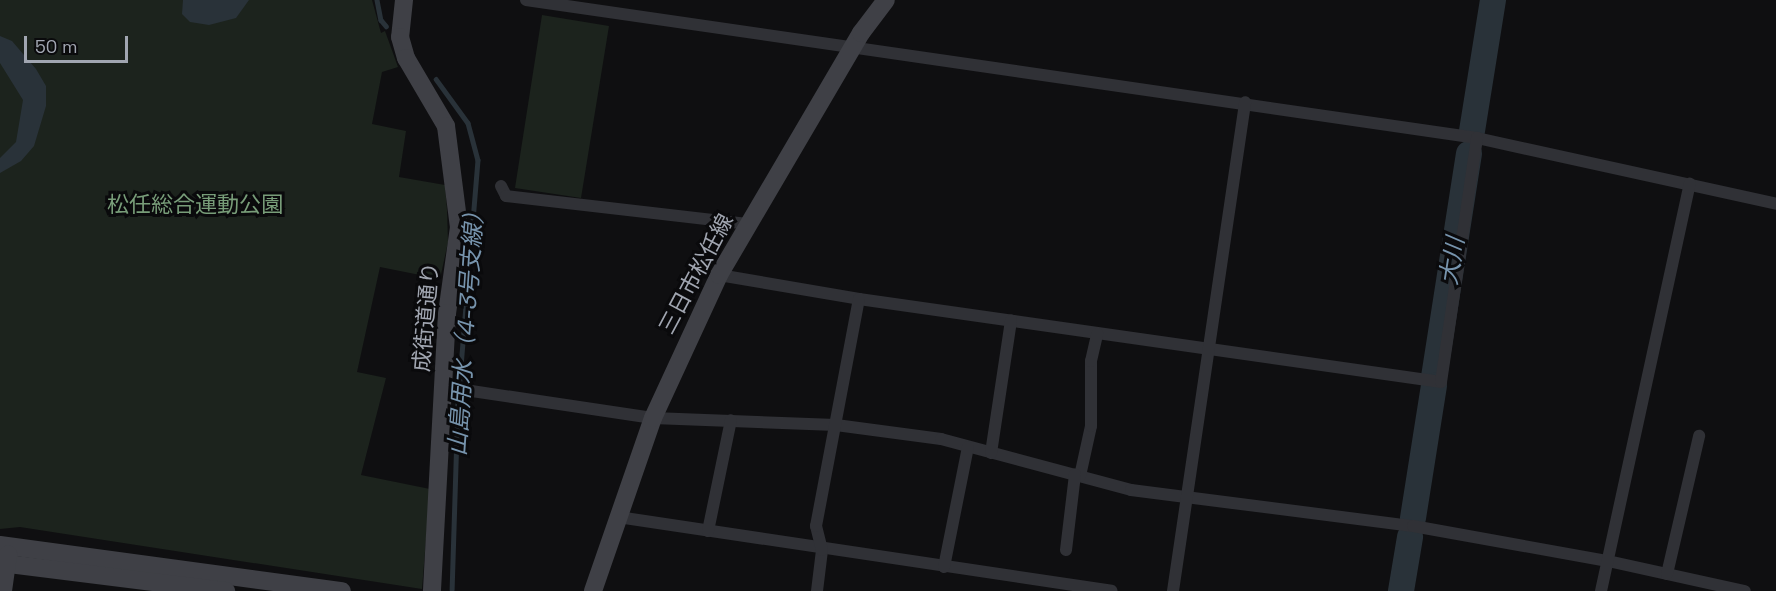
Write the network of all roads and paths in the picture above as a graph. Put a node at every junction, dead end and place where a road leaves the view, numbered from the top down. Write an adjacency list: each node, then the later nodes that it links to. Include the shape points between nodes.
1 (404, 0): 16 (street, 成街道通り, via 400,37 406,58 446,126 459,226 447,313)
2 (526, 0): 4 (street)
3 (886, 0): 4 (street, 三日市松任線)
4 (855, 45): 5 (street); 10 (street, 三日市松任線)
5 (1245, 102): 6 (street); 15 (street)
6 (1477, 138): 7 (street); 15 (street, via 1441,382)
7 (1690, 184): 9 (street); 30 (street)
8 (501, 186): 10 (street, via 506,196)
9 (1776, 204)
10 (749, 224): 11 (street, 三日市松任線)
11 (719, 274): 12 (street); 17 (street, 三日市松任線)
12 (859, 299): 13 (street); 19 (street)
13 (1011, 321): 14 (street); 22 (street)
14 (1097, 334): 15 (street); 23 (street, via 1091,361 1090,426)
15 (1211, 350): 24 (street)
16 (456, 389): 17 (street); 37 (street, 成街道通り)
17 (653, 418): 18 (street); 25 (street, 三日市松任線)
18 (731, 420): 19 (street); 26 (street)
19 (836, 424): 21 (street); 28 (street, via 816,526)
20 (1699, 436): 33 (street)
21 (968, 447): 22 (street); 32 (street)
22 (991, 453): 23 (street)
23 (1078, 476): 24 (street); 29 (street)
24 (1188, 499): 30 (street, via 1413,526); 41 (street)
25 (618, 517): 26 (street); 38 (street, 三日市松任線)
26 (708, 531): 28 (street)
27 (5, 545): 31 (street); 36 (street)
28 (822, 550): 32 (street); 39 (street)
29 (1066, 550)
30 (1608, 561): 33 (street); 42 (street)
31 (3, 564): 34 (street); 35 (street)
32 (944, 567): 40 (street)
33 (1667, 574): 43 (street)
34 (3, 591)
35 (226, 591)
36 (342, 591)
37 (432, 591)
38 (592, 591)
39 (817, 591)
40 (1111, 591)
41 (1173, 591)
42 (1601, 591)
43 (1745, 591)

